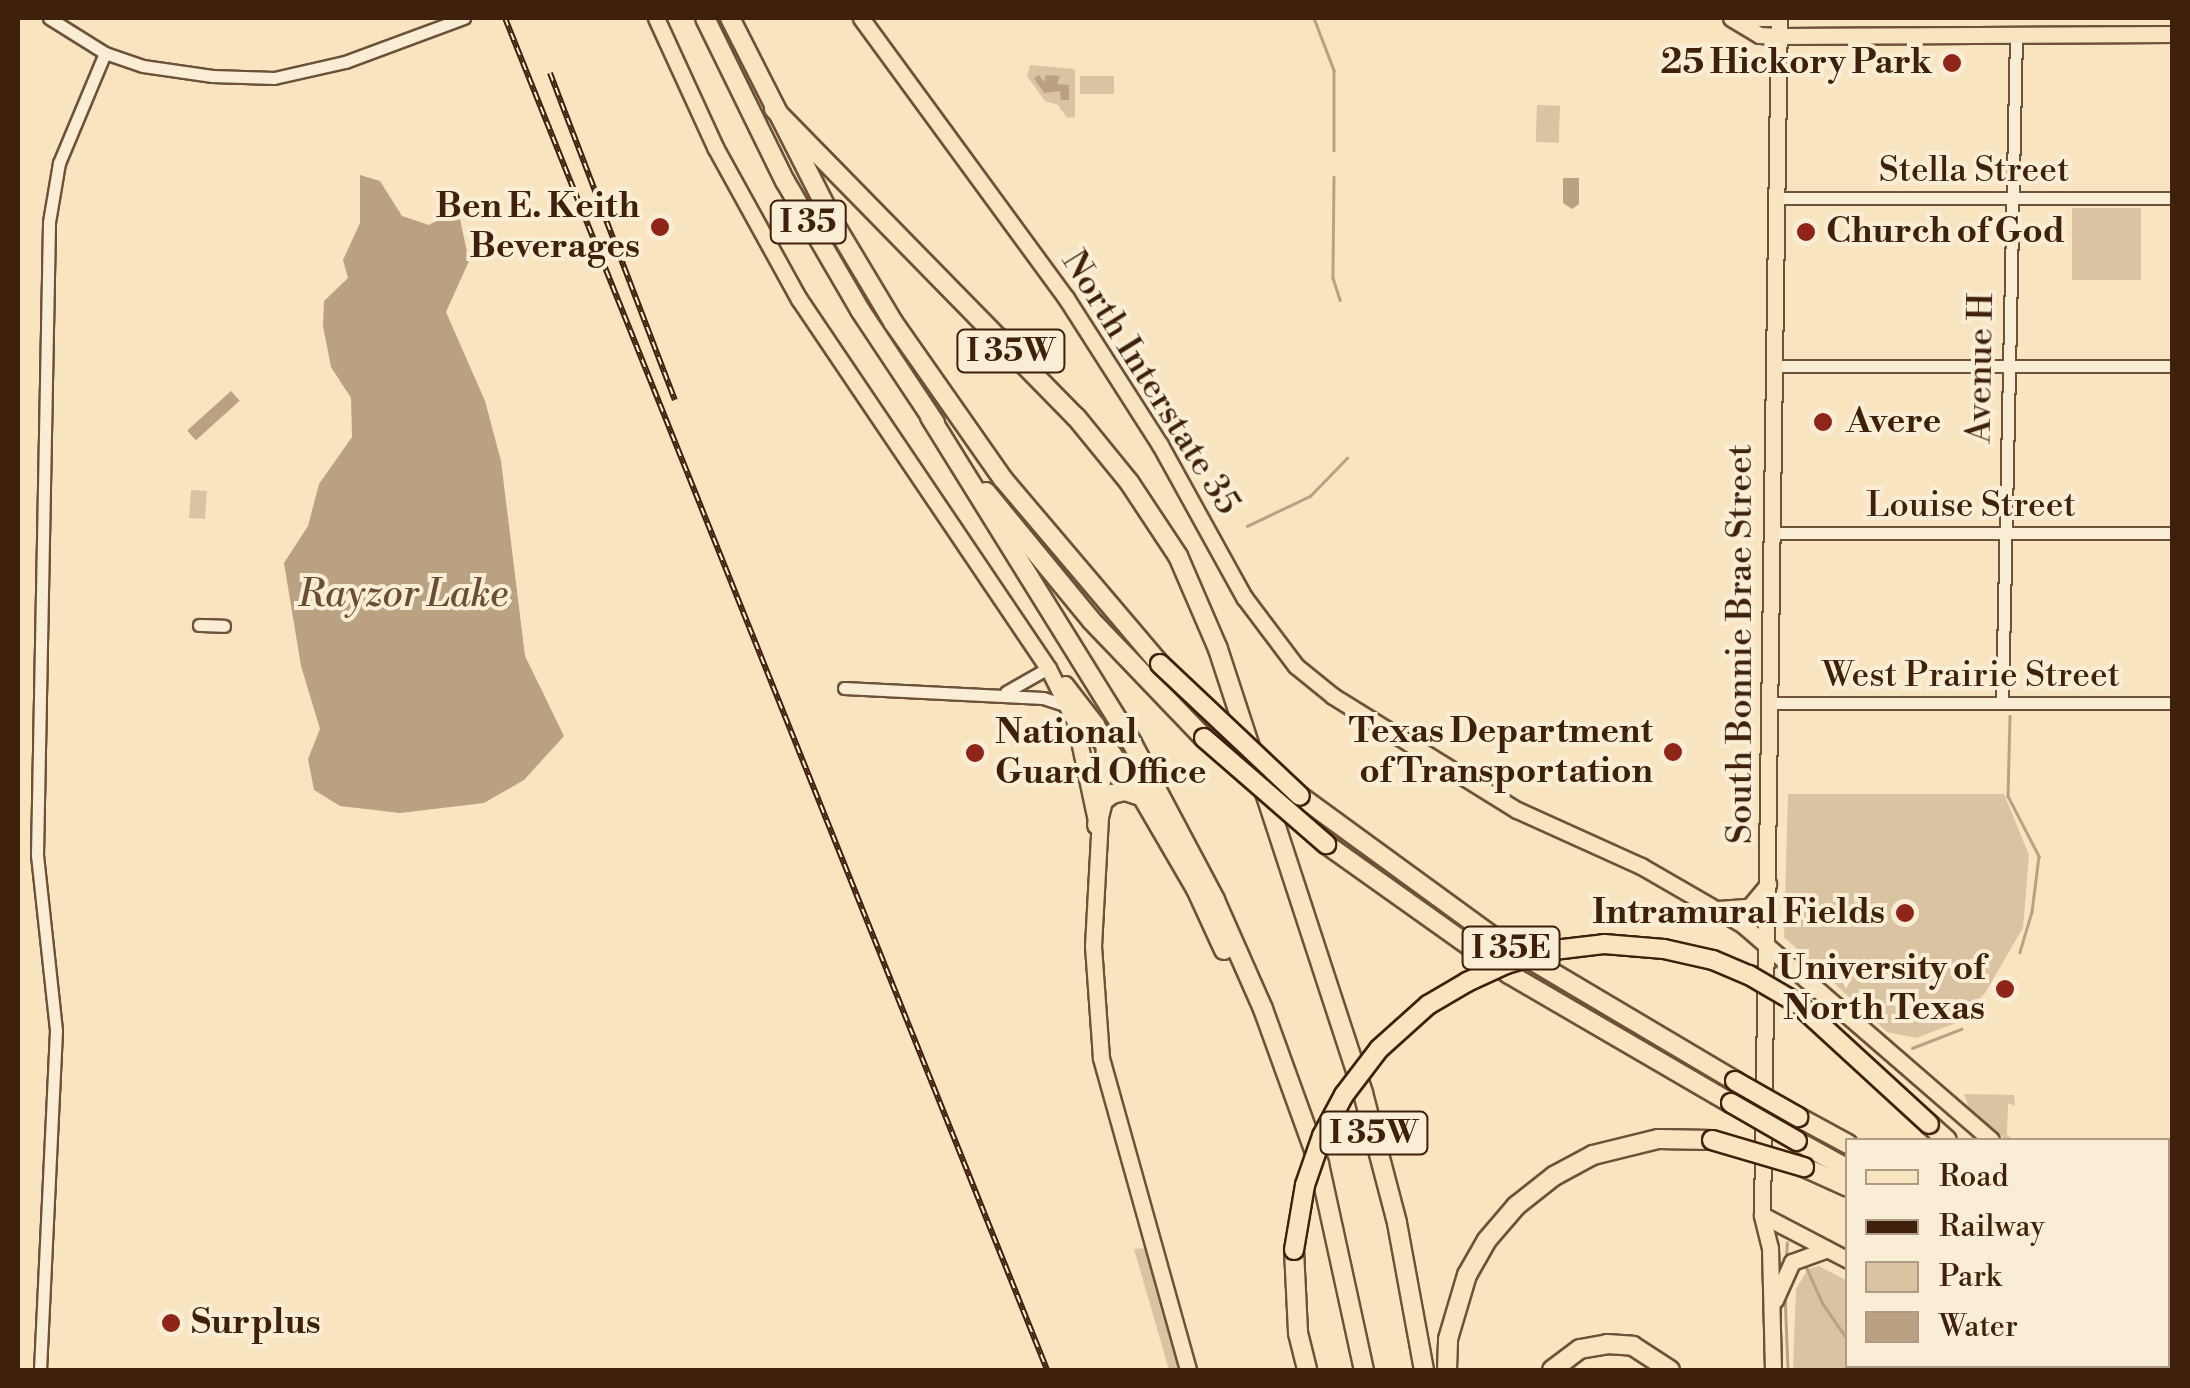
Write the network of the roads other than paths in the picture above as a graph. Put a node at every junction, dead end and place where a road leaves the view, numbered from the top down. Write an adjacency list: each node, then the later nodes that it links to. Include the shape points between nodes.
1 (49, 18): 13 (street)
2 (464, 18): 13 (street, via 345,62 274,78 144,66)
3 (656, 18): 27 (main road, via 715,147 799,299)
4 (704, 18): 21 (highway, I 35, via 785,181)
5 (730, 18): 14 (highway, I 35E)
6 (861, 18): 38 (main road, North Interstate 35, via 1066,298 1279,645 1323,689 1532,818 1640,866)
7 (1732, 18): 12 (main road, via 1760,35)
8 (1748, 18): 9 (main road)
9 (1777, 18): 12 (main road, South Bonnie Brae Street)
10 (2016, 34): 11 (main road); 12 (main road); 16 (street, Avenue H)
11 (2172, 34)
12 (1779, 36): 15 (main road, South Bonnie Brae Street)
13 (106, 53): 50 (street, via 59,163 49,222 37,854 56,1030)
14 (774, 109): 43 (highway, I 35E, bridge, via 835,225 932,380 1004,478 1160,664 1300,796 1466,919); 54 (highway, I 35W, via 1076,417 1178,556 1218,649 1357,1074 1397,1223)
15 (1776, 198): 16 (street, Stella Street); 18 (main road, South Bonnie Brae Street)
16 (2012, 198): 17 (street, Stella Street); 19 (street, Avenue H)
17 (2172, 198)
18 (1774, 366): 19 (street); 22 (main road, South Bonnie Brae Street)
19 (2009, 366): 20 (street); 23 (street, Avenue H)
20 (2172, 366)
21 (930, 416): 40 (highway, I 35W, via 1158,788); 44 (highway, I 35E, bridge, via 1063,588 1204,738 1326,844 1508,974)
22 (1770, 533): 23 (street, Louise Street); 30 (main road, South Bonnie Brae Street)
23 (2006, 533): 24 (street, Louise Street); 31 (street, Avenue H)
24 (2172, 533)
25 (200, 626): 26 (street)
26 (224, 626)
27 (1048, 668): 29 (street, via 1018,688); 33 (main road); 34 (main road)
28 (844, 688): 29 (street)
29 (992, 694): 33 (street)
30 (1768, 703): 31 (street, West Prairie Street); 37 (main road, South Bonnie Brae Street)
31 (2002, 703): 32 (street, West Prairie Street)
32 (2172, 703)
33 (1070, 708): 34 (highway); 36 (main road)
34 (1104, 742): 35 (highway); 36 (main road)
35 (1143, 798): 36 (highway, via 1112,794); 40 (highway)
36 (1096, 826): 51 (main road, via 1093,954 1102,1058)
37 (1769, 880): 38 (main road, via 1749,907); 39 (main road, South Bonnie Brae Street)
38 (1714, 909): 39 (main road, North Interstate 35)
39 (1768, 943): 42 (main road, North Interstate 35); 46 (main road, South Bonnie Brae Street)
40 (1281, 1056): 53 (highway, I 35W, via 1318,1164)
41 (1945, 1138): 52 (highway, bridge, via 1797,1003 1713,960 1604,944 1506,964 1428,1005 1380,1049 1344,1096 1312,1161 1294,1250 1296,1316)
42 (1990, 1138)
43 (1845, 1142)
44 (1845, 1167)
45 (1845, 1186): 55 (highway, bridge, via 1712,1140 1658,1139 1593,1155 1516,1206 1487,1240 1467,1275)
46 (1762, 1215): 47 (main road); 49 (main road, South Bonnie Brae Street)
47 (1827, 1249): 48 (main road); 49 (main road, via 1792,1262)
48 (1845, 1258)
49 (1773, 1304): 58 (main road, South Bonnie Brae Street)
50 (40, 1370)
51 (1188, 1370)
52 (1307, 1370)
53 (1364, 1370)
54 (1424, 1370)
55 (1446, 1370)
56 (1552, 1370): 57 (highway, via 1580,1349 1607,1344 1633,1346)
57 (1670, 1370)
58 (1773, 1370)

